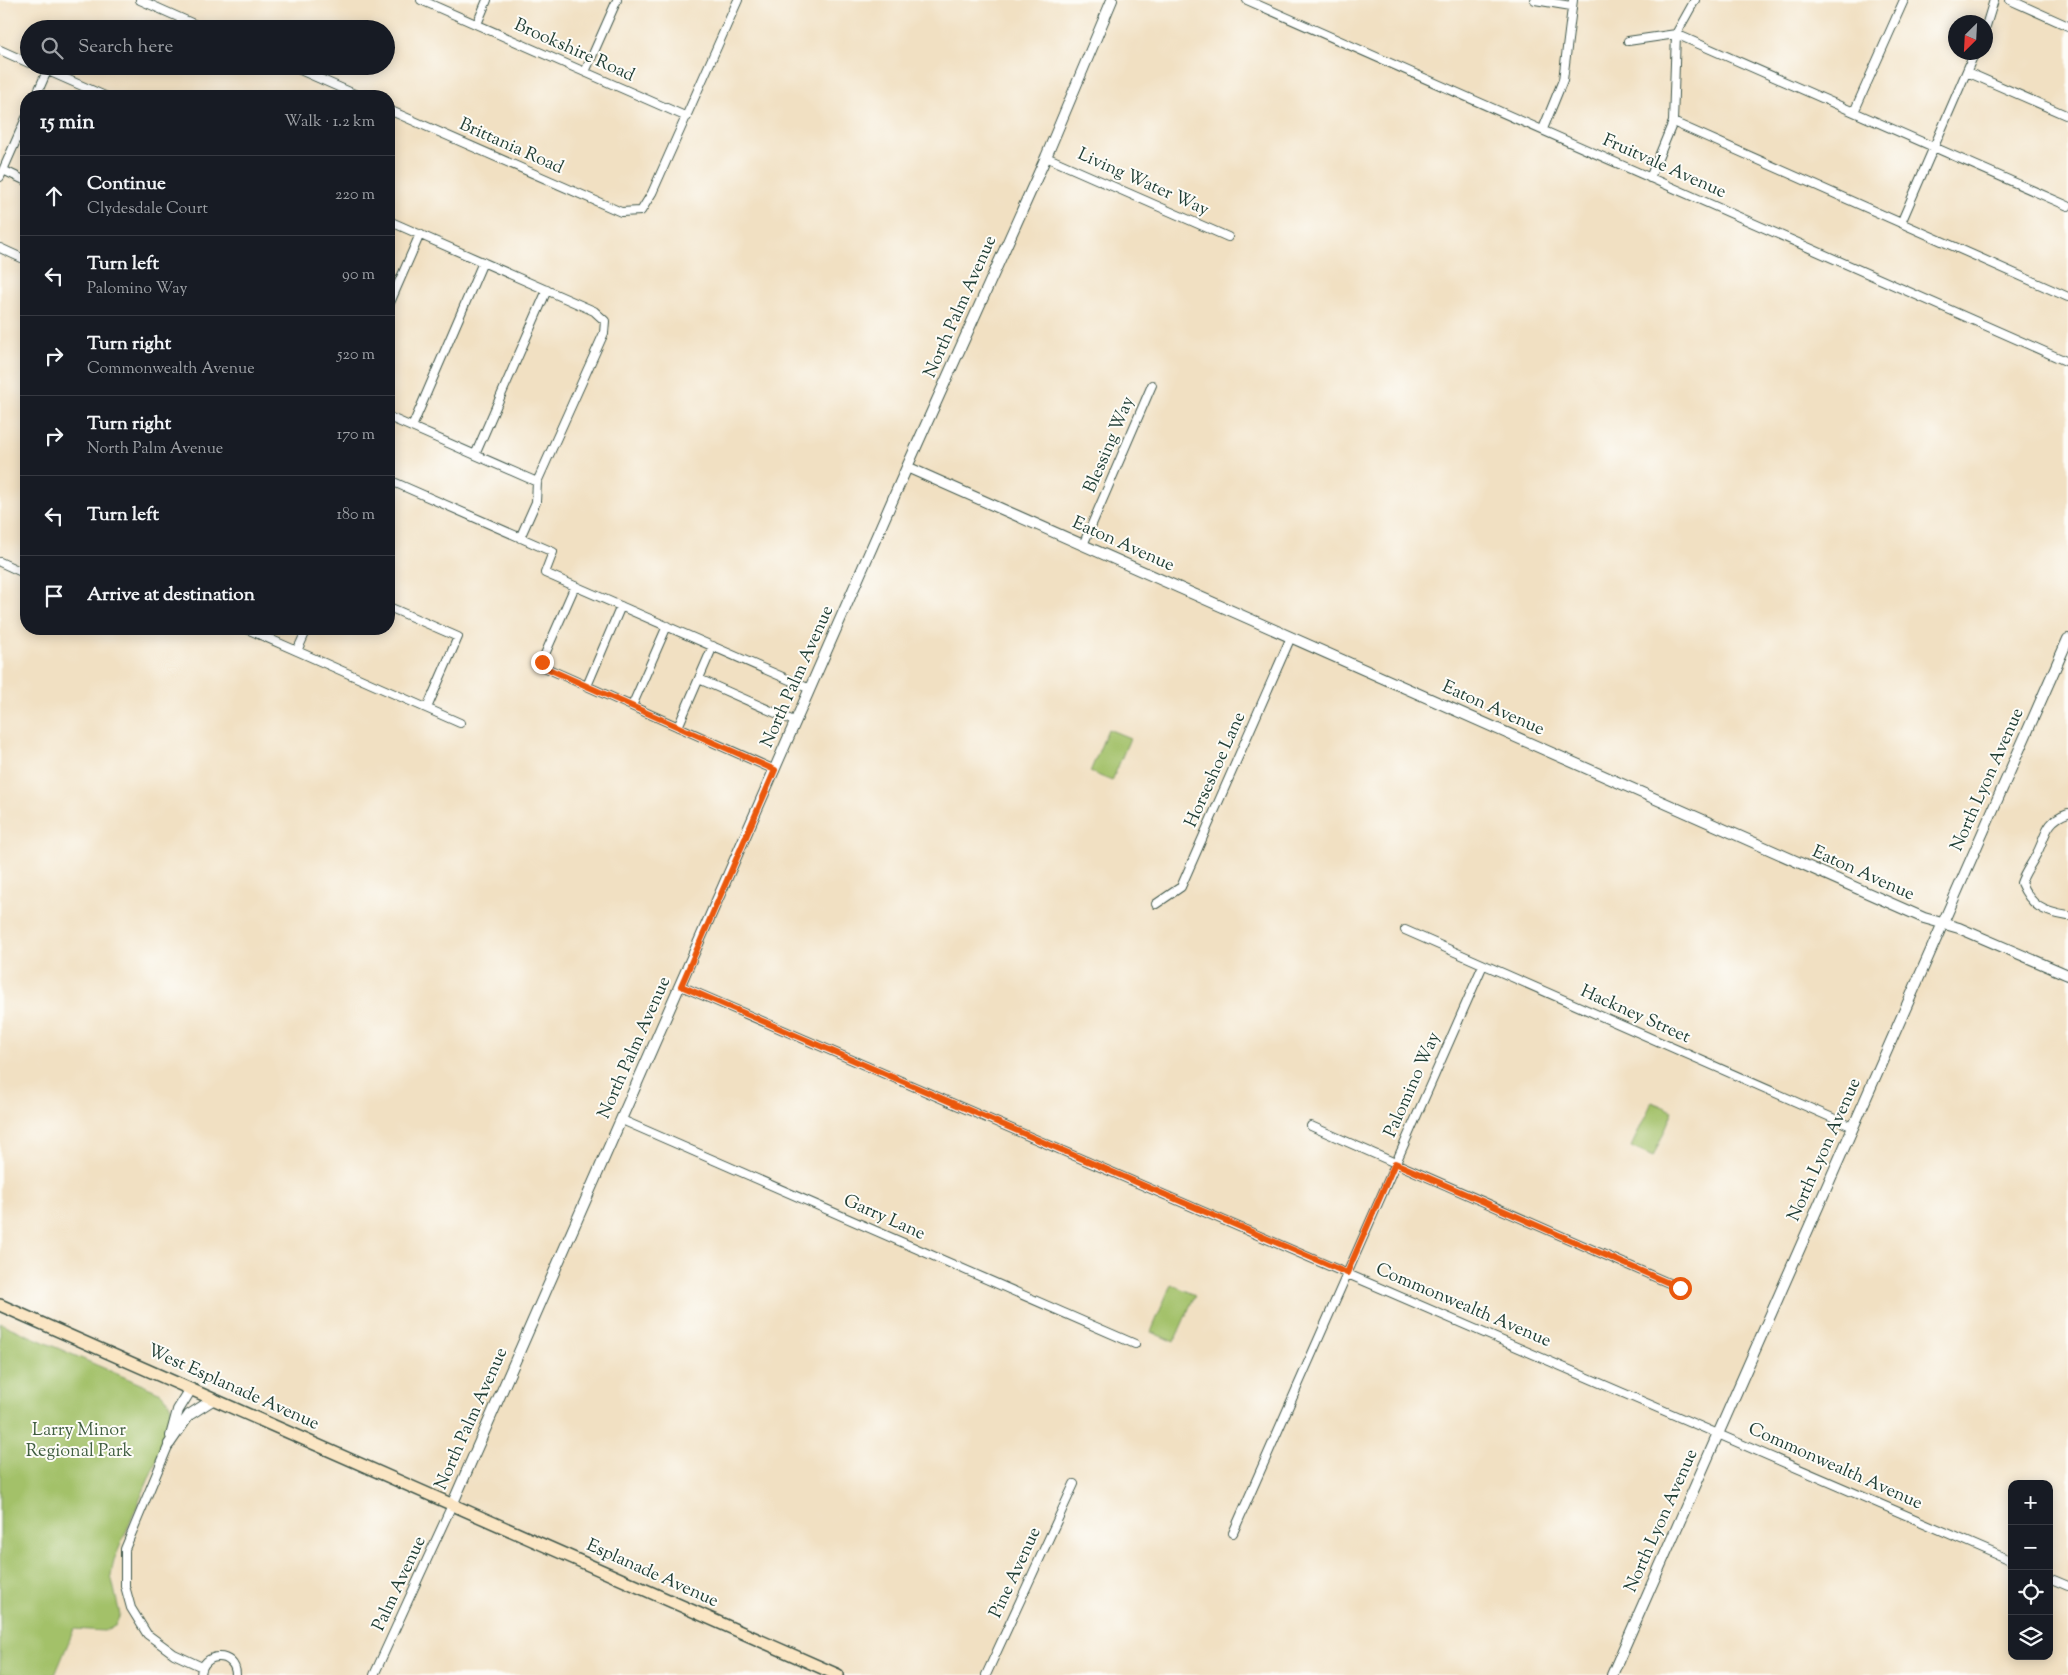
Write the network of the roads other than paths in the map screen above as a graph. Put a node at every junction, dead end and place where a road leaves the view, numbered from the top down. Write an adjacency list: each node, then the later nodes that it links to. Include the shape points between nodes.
1 (140, 0): 15 (street)
2 (421, 0): 16 (street, Brookshire Road)
3 (487, 0): 16 (street)
4 (617, 0): 23 (street)
5 (738, 0): 34 (street)
6 (1112, 0): 39 (street, North Palm Avenue)
7 (1247, 0): 36 (street, Fruitvale Avenue)
8 (1535, 0): 13 (street)
9 (1695, 0): 18 (street)
10 (1904, 0): 31 (street)
11 (1994, 0): 14 (street)
12 (2010, 0): 17 (street)
13 (1572, 3): 36 (street, via 1563,80)
14 (1989, 15)
15 (186, 20)
16 (477, 24): 23 (street, Brookshire Road)
17 (2068, 26)
18 (1676, 34): 19 (street); 31 (street); 35 (street)
19 (1628, 41)
20 (0, 50): 21 (street)
21 (20, 59)
22 (1972, 60): 24 (street)
23 (586, 72): 34 (street, Brookshire Road)
24 (1967, 72): 33 (street); 38 (street)
25 (45, 75): 28 (street)
26 (56, 75): 29 (street)
27 (311, 75): 30 (street)
28 (39, 90)
29 (91, 90)
30 (345, 90)
31 (1854, 112): 38 (street)
32 (395, 113): 34 (street, Brittania Road, via 621,212 641,212)
33 (2068, 116)
34 (687, 117)
35 (1673, 122): 41 (street); 44 (street)
36 (1543, 130): 41 (street, Fruitvale Avenue)
37 (20, 132): 40 (street)
38 (1934, 147): 43 (street); 44 (street)
39 (1046, 157): 47 (street, Living Water Way); 59 (street, North Palm Avenue)
40 (2, 174): 42 (street)
41 (1650, 178): 54 (street, Fruitvale Avenue)
42 (20, 179)
43 (2068, 206)
44 (1901, 223): 53 (street)
45 (395, 224): 46 (street)
46 (420, 234): 50 (street); 52 (street)
47 (1228, 237)
48 (0, 248): 49 (street)
49 (20, 257)
50 (483, 262): 51 (street); 57 (street)
51 (547, 290): 58 (street); 60 (street, via 594,311 606,321 604,333)
52 (395, 291)
53 (2068, 297)
54 (2068, 362)
55 (1152, 385): 63 (street, Blessing Way)
56 (395, 420): 57 (street)
57 (412, 427): 58 (street)
58 (475, 455): 60 (street)
59 (908, 467): 63 (street, Eaton Avenue); 78 (street, North Palm Avenue)
60 (538, 482): 62 (street, via 536,502)
61 (395, 483): 62 (street)
62 (520, 538): 66 (street, via 553,552 545,573)
63 (1083, 545): 72 (street, Eaton Avenue)
64 (0, 562): 65 (street)
65 (20, 571)
66 (575, 586): 67 (street); 77 (street, via 542,662 544,667)
67 (621, 606): 69 (street); 77 (street)
68 (395, 610): 80 (street, via 458,637)
69 (667, 626): 74 (street); 79 (street)
70 (261, 635): 75 (street)
71 (304, 635): 75 (street)
72 (1291, 637): 86 (street, Horseshoe Lane, via 1182,887); 88 (street, Eaton Avenue, via 1924,918)
73 (2068, 638): 88 (street, North Lyon Avenue)
74 (713, 646): 76 (street); 78 (street)
75 (297, 651): 80 (street)
76 (699, 679): 82 (street); 83 (street)
77 (587, 686): 79 (street)
78 (810, 689): 82 (street, North Palm Avenue)
79 (632, 706): 83 (street)
80 (427, 708): 81 (street)
81 (460, 722)
82 (796, 722): 84 (street, North Palm Avenue)
83 (678, 726): 84 (street)
84 (775, 770): 92 (street, North Palm Avenue)
85 (2068, 813): 87 (street, via 2051,824 2021,883 2027,897 2040,908)
86 (1156, 904)
87 (2068, 916)
88 (1943, 923): 91 (street, Eaton Avenue); 95 (street, North Lyon Avenue)
89 (1405, 930): 90 (street, Hackney Street)
90 (1483, 965): 95 (street, Hackney Street); 96 (street, Palomino Way)
91 (2068, 975)
92 (681, 986): 93 (street, North Palm Avenue); 97 (street, Commonwealth Avenue)
93 (622, 1120): 100 (street, Garry Lane); 106 (street, North Palm Avenue)
94 (1311, 1126): 96 (street)
95 (1853, 1127): 103 (street, North Lyon Avenue)
96 (1395, 1163): 97 (street, Palomino Way); 98 (street)
97 (1347, 1273): 103 (street, Commonwealth Avenue); 107 (street, Palomino Way)
98 (1680, 1288)
99 (0, 1305): 101 (main road, West Esplanade Avenue)
100 (1135, 1344)
101 (192, 1389): 102 (main road, West Esplanade Avenue); 104 (street, via 178,1410)
102 (214, 1399): 104 (street, via 189,1414); 106 (main road, West Esplanade Avenue)
103 (1719, 1433): 108 (street, Commonwealth Avenue); 116 (street, North Lyon Avenue)
104 (169, 1444): 111 (street, via 126,1549 125,1586 131,1608 147,1634)
105 (1074, 1484): 115 (street, Pine Avenue)
106 (452, 1505): 113 (street, Palm Avenue); 114 (main road, Esplanade Avenue)
107 (1233, 1533)
108 (2008, 1559)
109 (2053, 1580): 110 (street)
110 (2068, 1586)
111 (202, 1671): 112 (street, via 210,1658 221,1656 231,1661)
112 (236, 1675)
113 (374, 1675)
114 (838, 1675)
115 (986, 1675)
116 (1612, 1675)

